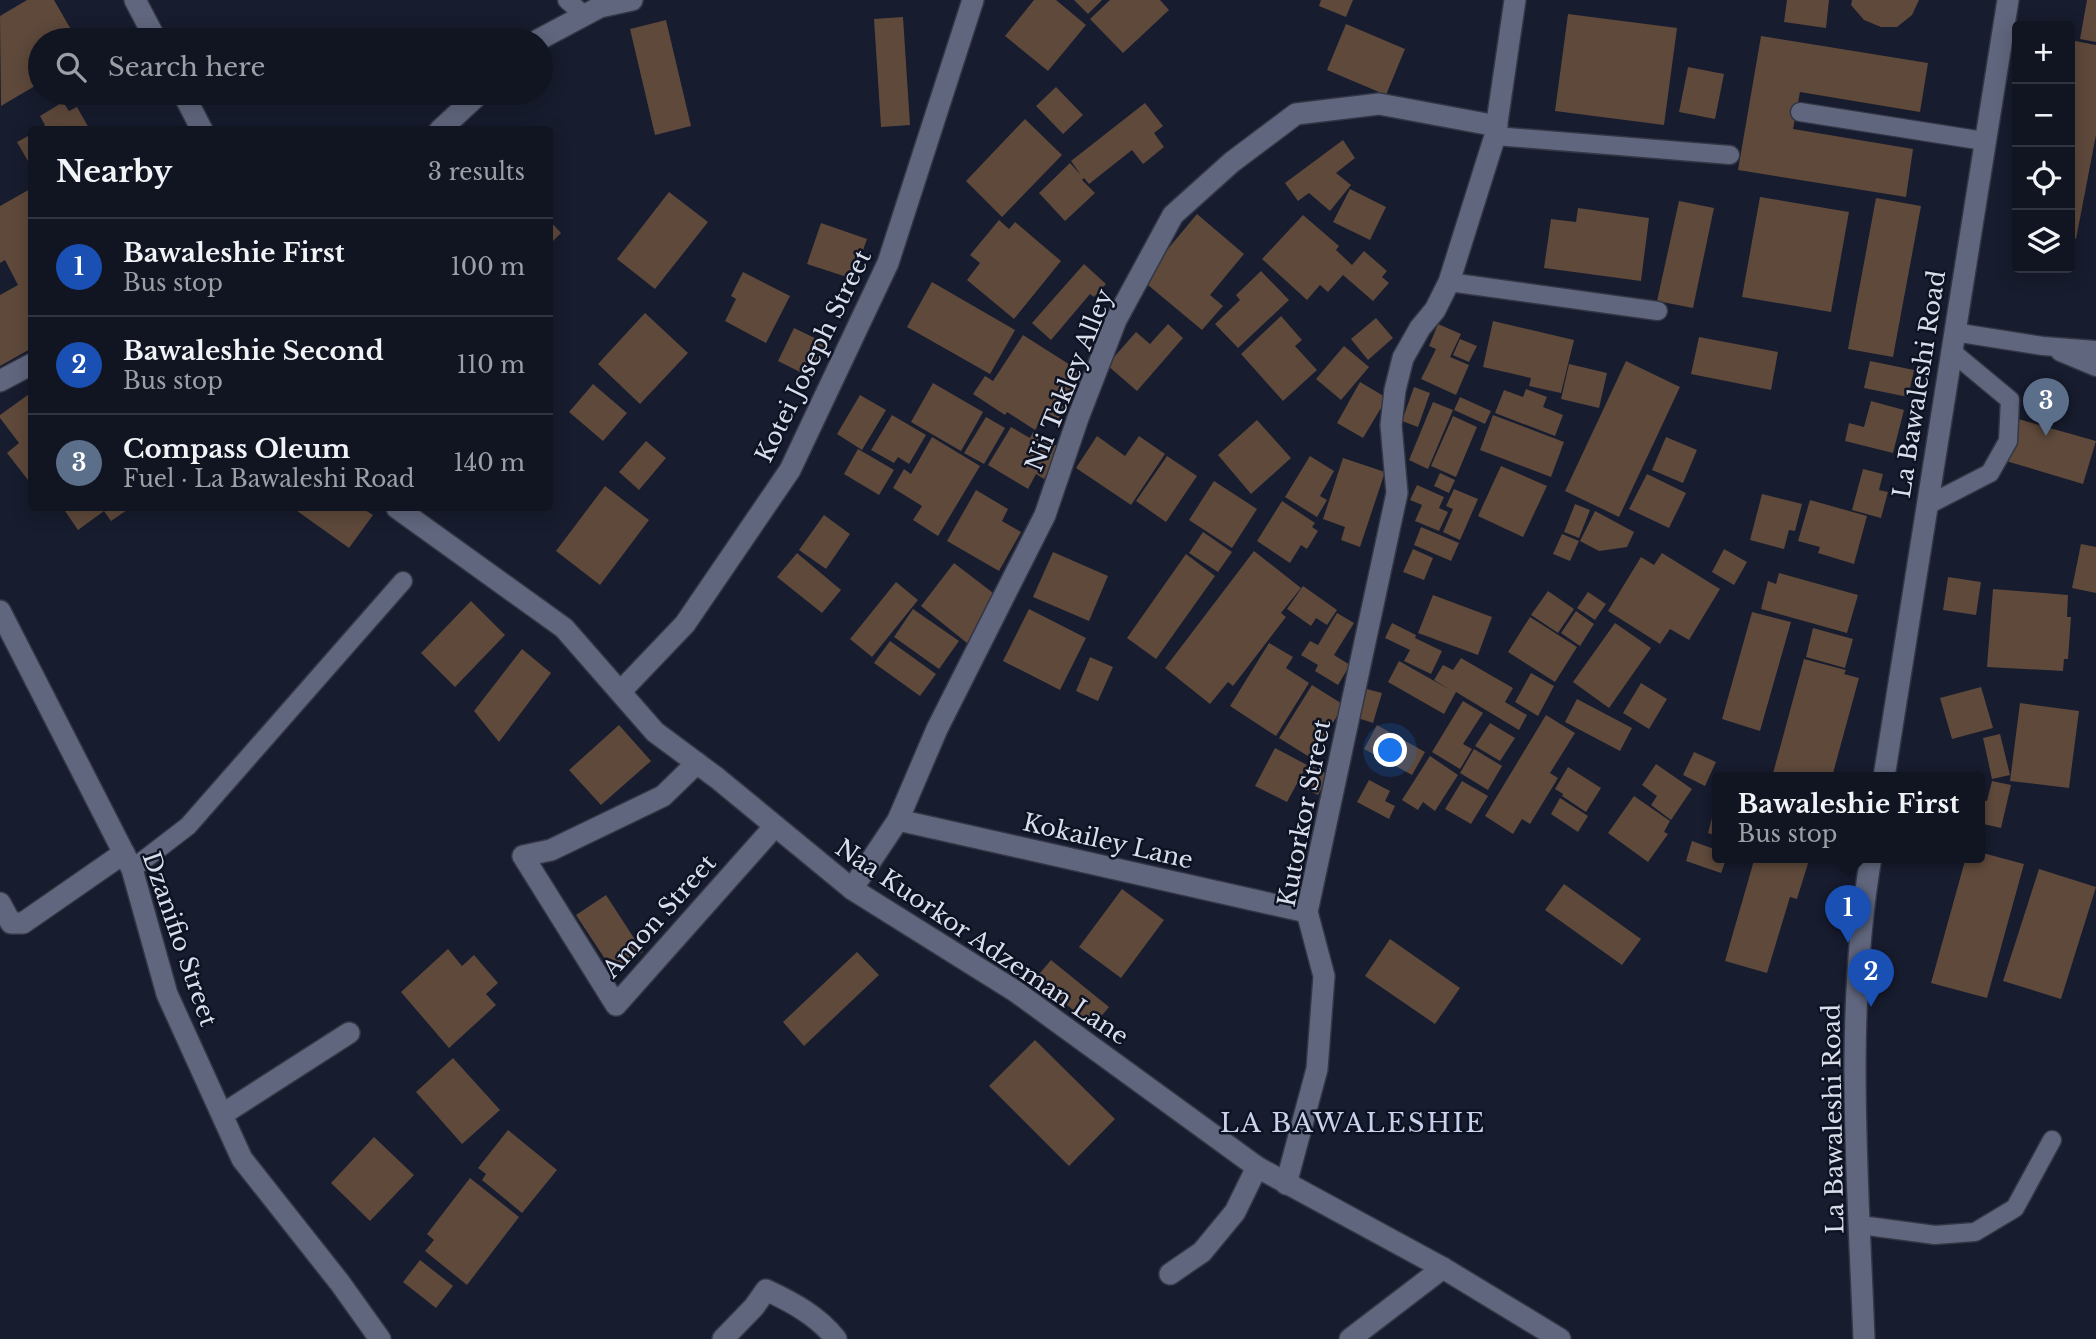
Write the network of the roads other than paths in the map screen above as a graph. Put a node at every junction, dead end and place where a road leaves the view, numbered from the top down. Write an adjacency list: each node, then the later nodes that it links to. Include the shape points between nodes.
1 (135, 0): 8 (street)
2 (567, 0): 7 (lane)
3 (632, 0): 7 (street, via 600,6)
4 (973, 0): 30 (street, Kotei Joseph Street, via 888,263 790,470 685,624)
5 (1515, 0): 15 (street, Kutorkor Street)
6 (2008, 0): 16 (street, La Bawaleshi Road)
7 (584, 15): 9 (street)
8 (150, 28)
9 (553, 32)
10 (189, 105): 13 (street)
11 (467, 105): 14 (street)
12 (1800, 112): 16 (lane)
13 (200, 126)
14 (444, 126)
15 (1496, 131): 17 (lane); 18 (street, Kutorkor Street); 33 (street, Nii Tekley Alley, via 1379,104 1296,114 1232,162 1173,215 1116,320 1045,515 937,729)
16 (1984, 141): 20 (street, La Bawaleshi Road)
17 (1730, 155)
18 (1449, 282): 19 (lane); 39 (street, Kutorkor Street, via 1403,358 1395,390 1391,425 1397,493)
19 (1658, 311)
20 (1952, 341): 21 (lane); 26 (street, La Bawaleshi Road); 26 (lane, via 2010,400 2008,441 1990,473)
21 (2043, 346): 22 (lane); 24 (lane)
22 (2096, 350)
23 (28, 366): 25 (street)
24 (2096, 367)
25 (0, 382)
26 (1926, 506): 32 (street, La Bawaleshi Road)
27 (401, 511): 30 (street, Naa Kuorkor Adzeman Lane, via 564,628)
28 (403, 581): 35 (lane, via 188,826)
29 (0, 611): 35 (street, Dzanifio Street)
30 (621, 691): 31 (street, Naa Kuorkor Adzeman Lane, via 655,732)
31 (697, 763): 34 (street, Naa Kuorkor Adzeman Lane); 34 (street, Amon Street, via 663,796 551,850 523,856 616,1004)
32 (1885, 772)
33 (898, 820): 37 (street, Nii Tekley Alley); 39 (street, Kokailey Lane)
34 (775, 826): 37 (street, Naa Kuorkor Adzeman Lane)
35 (128, 861): 38 (street, via 23,923 11,923); 41 (street, Dzanifio Street, via 167,994)
36 (1870, 863): 45 (street, La Bawaleshi Road, via 1858,985 1855,1102)
37 (852, 889): 43 (street, Naa Kuorkor Adzeman Lane, via 1015,991)
38 (0, 904)
39 (1307, 912): 44 (street, Kutorkor Street, via 1324,976 1317,1069)
40 (349, 1033): 41 (street)
41 (223, 1114): 48 (street, Dzanifio Street, via 242,1159)
42 (2052, 1140): 45 (lane, via 2015,1208 1975,1232 1935,1236)
43 (1257, 1167): 44 (street, Naa Kuorkor Adzeman Lane); 47 (street, via 1235,1212 1219,1232 1202,1252)
44 (1286, 1184): 46 (street, Naa Kuorkor Adzeman Lane)
45 (1860, 1225): 53 (street, La Bawaleshi Road)
46 (1443, 1268): 51 (street); 52 (street, Naa Kuorkor Adzeman Lane)
47 (1170, 1274)
48 (380, 1339)
49 (723, 1339): 50 (street, via 766,1290 794,1303)
50 (836, 1339)
51 (1350, 1339)
52 (1560, 1339)
53 (1864, 1339)

